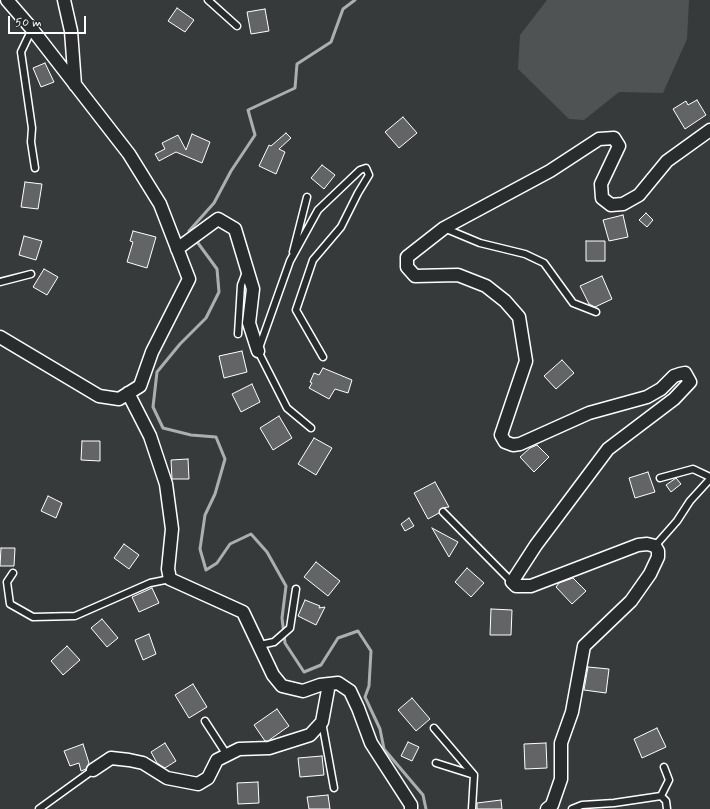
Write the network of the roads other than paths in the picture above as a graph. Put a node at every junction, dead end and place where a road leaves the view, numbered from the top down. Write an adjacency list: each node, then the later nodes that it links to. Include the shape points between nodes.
1 (7, 0): 5 (street)
2 (64, 0): 6 (street, via 71,31)
3 (208, 0): 4 (lane)
4 (237, 26)
5 (32, 29): 6 (street); 8 (lane, via 21,52)
6 (76, 85): 11 (street, via 128,154 160,204)
7 (710, 130): 10 (street, via 668,161 639,195 624,204 611,206 602,198 601,184 619,146 614,138 599,139 550,171)
8 (35, 168)
9 (307, 197): 12 (lane)
10 (444, 228): 16 (lane, via 480,243 525,254 544,263 573,303); 29 (street, via 407,257 408,267 415,276 458,275 486,286 505,301 519,317 526,361 501,435 505,442 520,444 590,413 647,397 680,374 686,373 690,382 674,399 608,448 536,545)
11 (177, 249): 13 (street, via 218,219 235,229); 21 (street, via 188,279 152,352 140,386)
12 (290, 261): 19 (lane); 20 (lane, via 318,210 360,170 366,168 369,174 342,227 313,260 296,310)
13 (247, 268): 17 (lane, via 241,285); 19 (street, via 253,289 249,323)
14 (31, 274): 15 (lane)
15 (0, 282)
16 (596, 312)
17 (238, 334)
18 (0, 337): 21 (street, via 99,396 119,399)
19 (258, 351): 22 (lane, via 287,408)
20 (323, 357)
21 (128, 394): 28 (street, via 150,436 166,484 172,529 168,569)
22 (311, 428)
23 (660, 478): 24 (lane, via 693,469)
24 (710, 478): 26 (lane)
25 (443, 512): 29 (lane)
26 (655, 546): 29 (street, via 638,545 531,586 516,586); 46 (street, via 658,557 650,574 631,601 584,646 572,712 561,743 561,779 552,805)
27 (13, 573): 28 (lane, via 7,582 10,604 33,618 75,616 150,582)
28 (170, 579): 31 (street, via 243,612)
29 (512, 582)
30 (296, 589): 31 (lane, via 290,628 274,642)
31 (260, 644): 32 (street, via 273,675 282,686 303,691)
32 (329, 684): 34 (street); 44 (street, via 338,683 350,691 371,743 411,805)
33 (205, 721): 36 (lane)
34 (322, 722): 36 (street, via 310,735 269,748 239,749); 41 (lane)
35 (434, 728): 40 (lane)
36 (227, 756): 39 (street, via 217,760 208,778 198,784 167,778 143,763 129,760 111,758)
37 (436, 763): 40 (lane)
38 (664, 767): 42 (lane, via 669,780)
39 (92, 770): 43 (lane)
40 (474, 775): 45 (lane)
41 (334, 788)
42 (661, 796): 47 (lane, via 614,804 582,805); 48 (lane, via 666,801)
43 (39, 809)
44 (411, 809)
45 (472, 809)
46 (547, 809)
47 (572, 809)
48 (667, 809)

